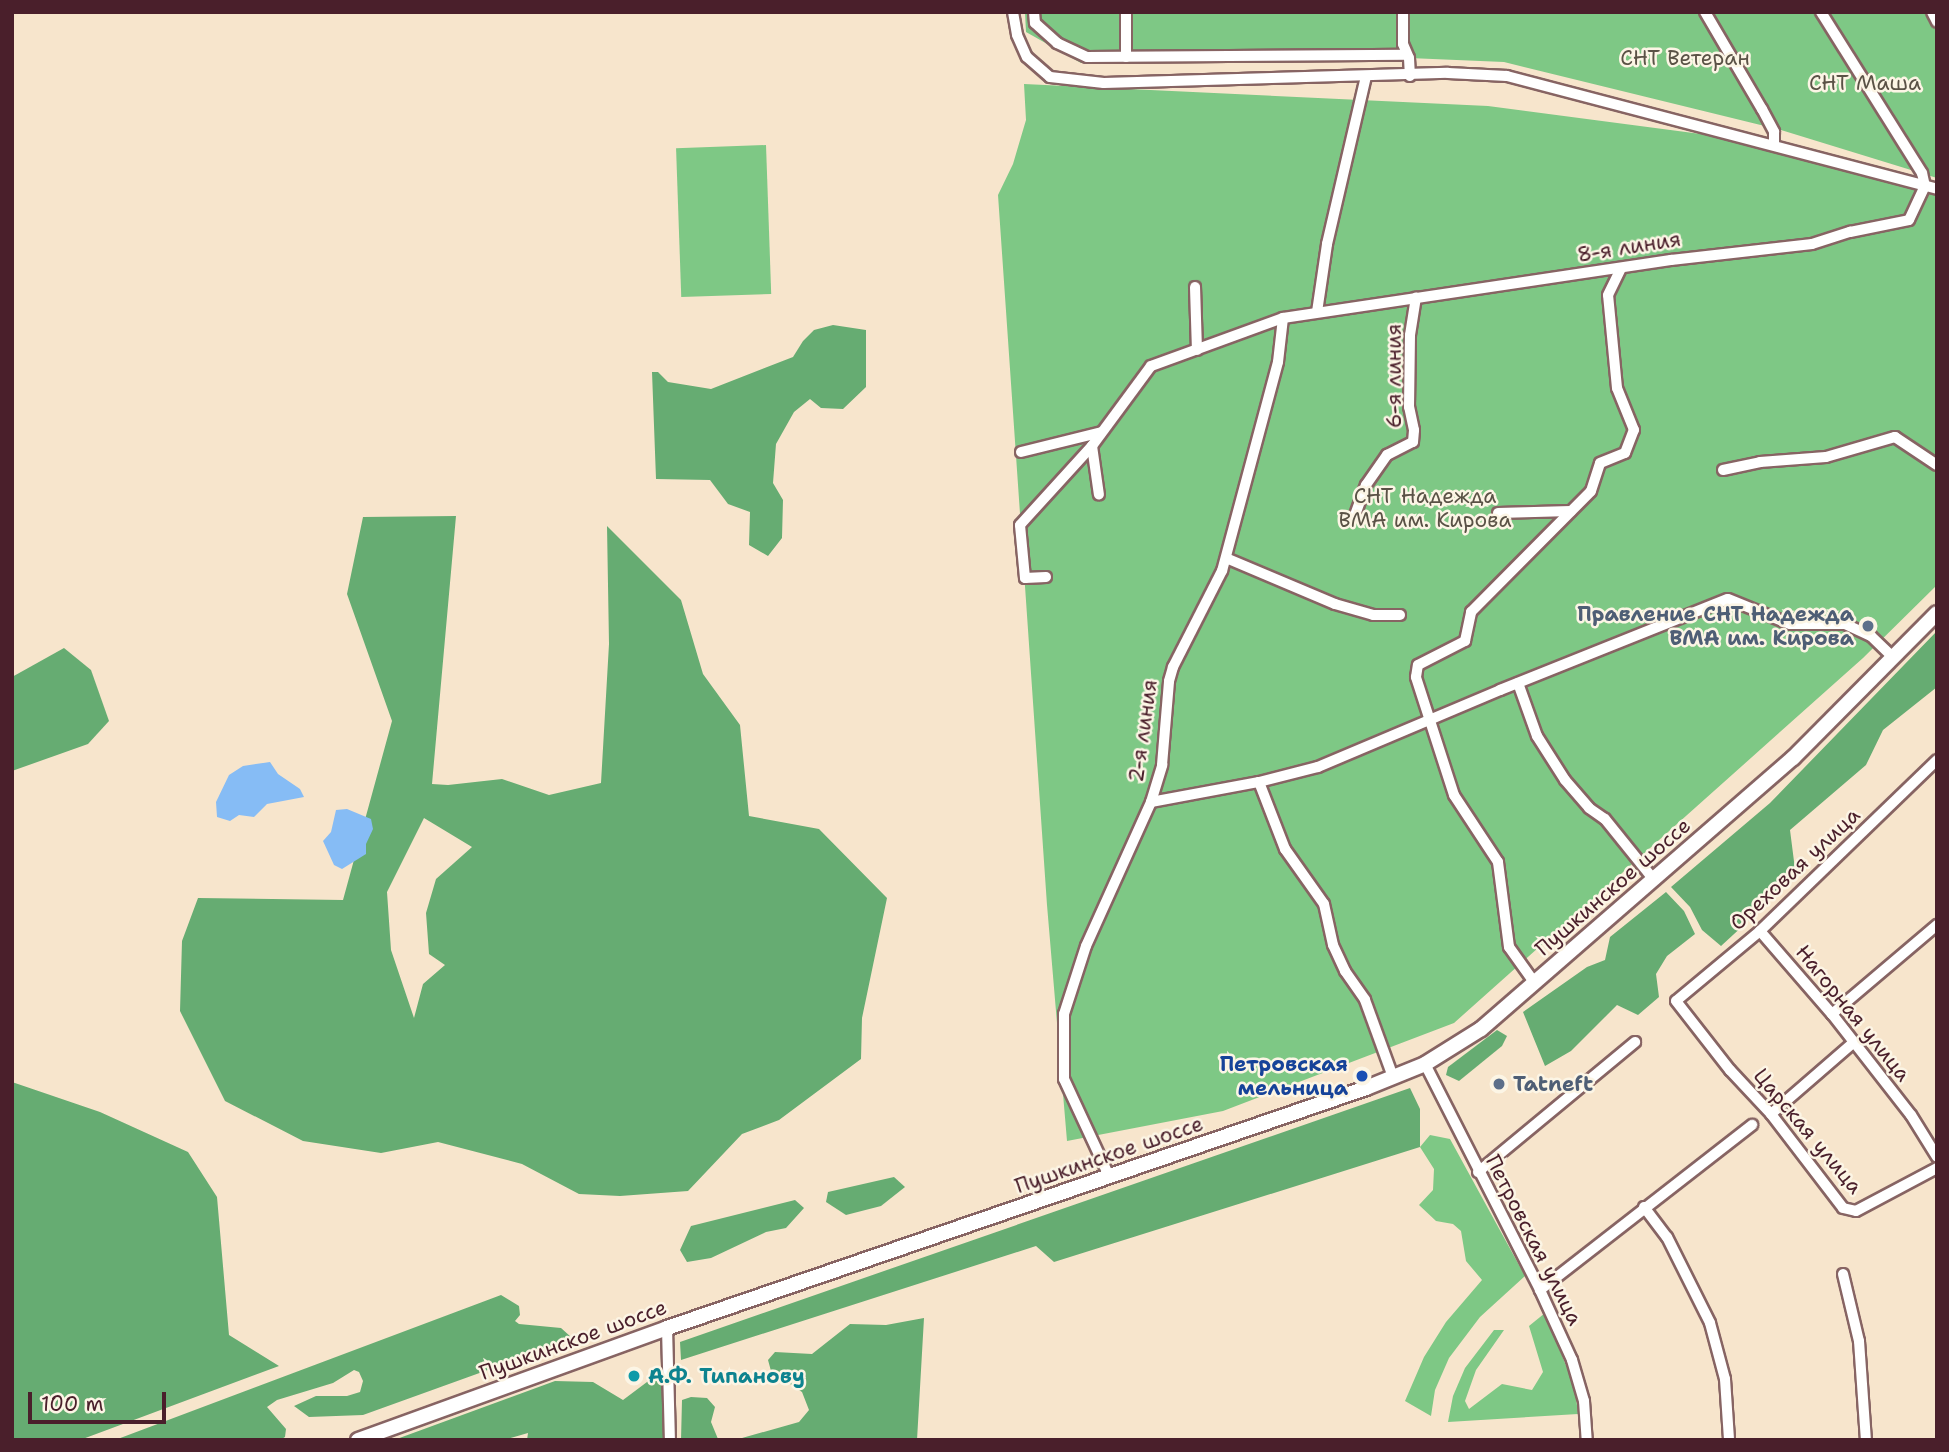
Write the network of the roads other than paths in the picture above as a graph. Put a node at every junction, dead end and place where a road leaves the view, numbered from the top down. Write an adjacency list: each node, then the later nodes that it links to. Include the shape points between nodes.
1 (1013, 12): 12 (street, via 1027,57 1050,77 1104,83)
2 (1034, 12): 10 (street, via 1035,23 1057,43 1087,57)
3 (1126, 12): 10 (street)
4 (1403, 12): 9 (street)
5 (1705, 12): 13 (street, via 1774,131)
6 (1821, 12): 14 (street, via 1916,162)
7 (1932, 12): 8 (street)
8 (1937, 22)
9 (1407, 55): 10 (street); 11 (street)
10 (1126, 57)
11 (1410, 76): 12 (street); 13 (street, via 1507,76)
12 (1366, 77): 19 (street, via 1327,244)
13 (1774, 145): 14 (street)
14 (1925, 186): 15 (street); 16 (street, 8-я линия, via 1909,220 1812,244)
15 (1937, 189)
16 (1620, 270): 18 (street, 8-я линия); 28 (street, via 1608,295 1617,388 1634,430 1625,453 1600,463 1591,491)
17 (1195, 287): 21 (street)
18 (1416, 297): 19 (street, 8-я линия); 30 (street, 6-я линия, via 1410,335 1413,442 1387,455 1366,485)
19 (1317, 312): 20 (street)
20 (1283, 318): 21 (street); 31 (street, 2-я линия, via 1278,362)
21 (1197, 350): 22 (street, via 1151,366)
22 (1102, 432): 23 (street); 24 (street)
23 (1092, 446): 27 (street); 32 (street, via 1020,525 1025,578)
24 (1021, 452)
25 (1937, 466): 26 (street, via 1895,437 1826,457)
26 (1723, 470)
27 (1099, 495)
28 (1571, 511): 29 (street); 37 (street, via 1471,612 1465,641 1418,665 1416,677)
29 (1498, 513)
30 (1355, 515)
31 (1226, 558): 34 (street, via 1335,604 1373,615); 40 (street, 2-я линия, via 1173,667 1162,765)
32 (1046, 577)
33 (1937, 613): 35 (main road, Пушкинское шоссе)
34 (1400, 615)
35 (1893, 657): 36 (street, via 1871,636 1845,624 1790,624 1728,599); 41 (main road, Пушкинское шоссе, via 1793,758)
36 (1518, 683): 37 (street); 41 (street, via 1537,736 1564,780 1605,819)
37 (1429, 719): 39 (street, via 1318,767); 44 (street, via 1454,795 1499,862 1507,940)
38 (1937, 760): 43 (street, Ореховая улица)
39 (1259, 782): 40 (street); 50 (street, via 1285,849 1324,904 1333,945 1365,1000)
40 (1151, 803): 56 (street, 2-я линия, via 1086,946 1064,1014 1064,1079)
41 (1654, 880): 44 (main road, Пушкинское шоссе)
42 (1937, 925): 46 (street)
43 (1760, 931): 45 (street, Ореховая улица); 46 (street, Нагорная улица)
44 (1534, 982): 49 (main road, Пушкинское шоссе, via 1480,1029)
45 (1676, 1001): 51 (street, Царская улица)
46 (1832, 1014): 48 (street, Нагорная улица)
47 (1635, 1042): 55 (street)
48 (1853, 1043): 51 (street); 53 (street, Нагорная улица, via 1911,1115)
49 (1425, 1065): 50 (main road, Пушкинское шоссе); 55 (street, Петровская улица)
50 (1393, 1077): 56 (main road, Пушкинское шоссе)
51 (1771, 1114): 54 (street, Царская улица, via 1849,1211)
52 (1752, 1125): 57 (street)
53 (1937, 1157)
54 (1937, 1168)
55 (1478, 1172): 59 (street, Петровская улица)
56 (1109, 1176): 60 (main road, Пушкинское шоссе)
57 (1644, 1207): 59 (street); 64 (street, via 1667,1237 1710,1324 1726,1379)
58 (1843, 1274): 65 (street, via 1859,1341)
59 (1540, 1290): 63 (street, Петровская улица, via 1580,1384)
60 (667, 1328): 61 (main road, Пушкинское шоссе); 62 (street)
61 (358, 1440)
62 (670, 1440)
63 (1587, 1440)
64 (1729, 1440)
65 (1866, 1440)

